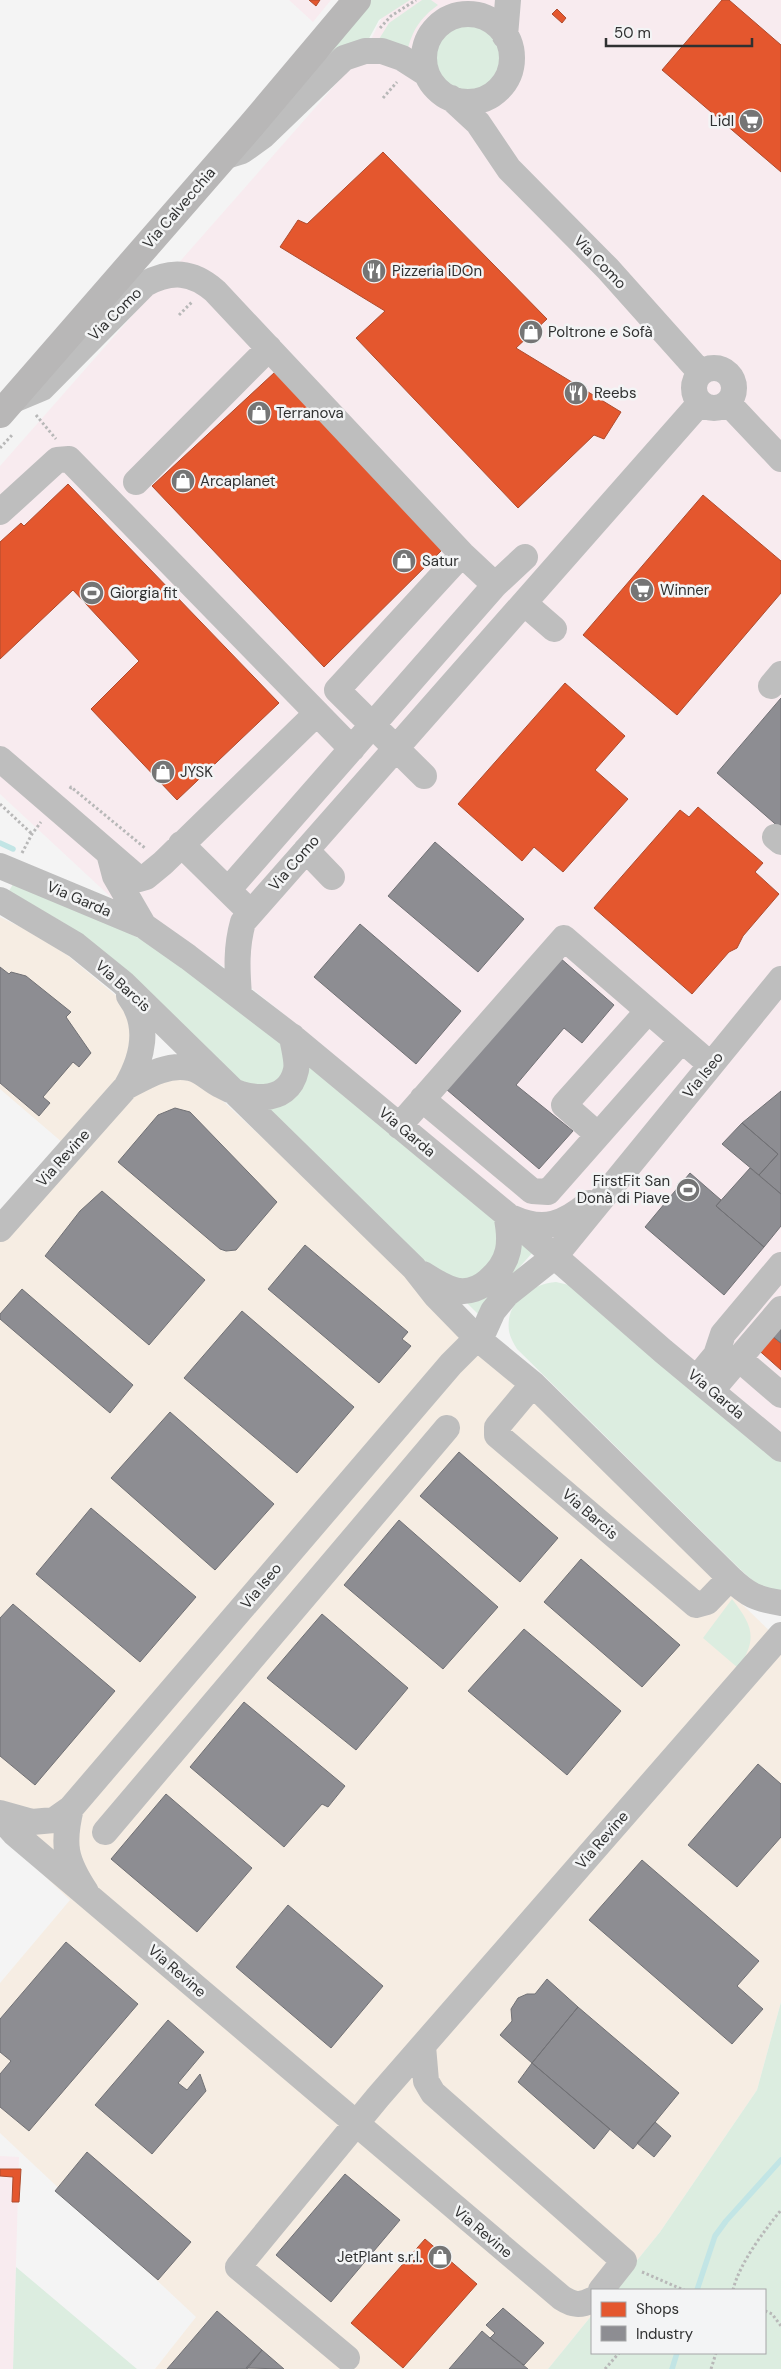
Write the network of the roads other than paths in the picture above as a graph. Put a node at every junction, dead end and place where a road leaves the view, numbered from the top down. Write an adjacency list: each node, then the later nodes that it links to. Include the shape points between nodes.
1 (357, 0): 10 (main road, Via Calvecchia)
2 (441, 0): 4 (street)
3 (508, 0): 5 (street, Via Como)
4 (473, 10): 5 (street, via 489,19); 6 (street, via 443,22 430,35 424,57)
5 (506, 36): 7 (street, Via Como, via 511,63)
6 (427, 74): 8 (street, Via Como, via 437,89); 10 (street, Via Como, via 402,58 382,51 372,50 344,58 263,136 242,151)
7 (501, 86): 8 (street, via 476,101); 9 (street, Via Como, via 494,121)
8 (451, 98): 9 (street, Via Como, via 478,123)
9 (498, 153): 12 (street, Via Como, via 509,169 608,269)
10 (223, 158): 15 (main road, Via Calvecchia)
11 (269, 348): 15 (street, Via Como, via 207,284 180,274 160,276 145,284 42,388); 17 (street); 19 (street, Via Como)
12 (700, 372): 13 (street, via 693,387); 14 (street, via 716,367 728,373 734,387)
13 (700, 403): 14 (street, via 711,408); 20 (street, Via Como)
14 (728, 403): 16 (street)
15 (15, 409)
16 (781, 459)
17 (136, 482)
18 (0, 512): 24 (street, via 57,460 69,458)
19 (462, 554): 21 (street, Via Como); 25 (street, via 337,690)
20 (544, 582): 21 (street, via 522,553); 22 (street, Via Como)
21 (495, 585): 25 (street)
22 (524, 603): 23 (street); 27 (street, Via Como)
23 (554, 629)
24 (317, 713): 26 (street); 30 (street)
25 (373, 724): 26 (street); 27 (street)
26 (352, 748): 35 (street)
27 (394, 748): 29 (street); 31 (street, Via Como)
28 (0, 759): 32 (street)
29 (424, 776)
30 (181, 844): 32 (street, via 146,877 138,879); 35 (street)
31 (306, 850): 34 (street); 37 (street, Via Como)
32 (109, 854): 38 (street, via 115,876)
33 (0, 866): 38 (street, Via Garda)
34 (332, 877)
35 (228, 890): 37 (street)
36 (0, 900): 39 (street, Via Barcis, via 76,945)
37 (247, 917): 41 (street, Via Como, via 238,941)
38 (144, 926): 41 (street, Via Garda)
39 (102, 965): 46 (street, Via Revine, via 134,1002 140,1018 142,1050 137,1068); 47 (street, Via Barcis)
40 (781, 979): 45 (street, Via Iseo)
41 (239, 995): 43 (street, Via Garda)
42 (648, 1011): 44 (street); 48 (street, via 564,938); 50 (street, via 564,1105)
43 (292, 1036): 47 (street, Via Barcis, via 296,1069 282,1092 269,1098 246,1096); 49 (street, Via Garda)
44 (682, 1040): 45 (street); 50 (street)
45 (710, 1065): 51 (street, Via Iseo)
46 (126, 1087): 47 (street, Via Revine, via 155,1072 191,1068); 53 (street, Via Revine)
47 (232, 1090): 56 (street, Via Barcis)
48 (422, 1099): 49 (street); 50 (street, via 532,1191 548,1192)
49 (399, 1126): 52 (street, Via Garda)
50 (598, 1135)
51 (624, 1171): 52 (street, Via Iseo, via 579,1211 559,1222 538,1226); 54 (street, Via Iseo)
52 (506, 1214): 54 (street, Via Garda); 56 (street, Via Barcis, via 509,1231 504,1264 485,1283 460,1291 446,1288)
53 (0, 1229)
54 (554, 1256): 57 (street, Via Garda); 58 (street, Via Iseo)
55 (781, 1265): 63 (street, via 723,1334)
56 (414, 1268): 60 (street, Via Barcis)
57 (581, 1278): 58 (street, Via Iseo, via 545,1273); 63 (street, Via Garda)
58 (511, 1291): 60 (street, Via Iseo, via 493,1311); 62 (street, via 499,1318 498,1332)
59 (781, 1309): 61 (street)
60 (477, 1338): 62 (street, Via Barcis); 67 (street, Via Iseo)
61 (738, 1358): 63 (street); 64 (street)
62 (524, 1376): 70 (street, Via Barcis); 70 (street, Via Barcis, via 497,1427 497,1435 696,1605 707,1602)
63 (704, 1384): 66 (street, Via Garda)
64 (781, 1395)
65 (447, 1428): 68 (street)
66 (781, 1449)
67 (365, 1465): 68 (street); 69 (street, Via Iseo)
68 (394, 1492): 71 (street)
69 (287, 1556): 71 (street); 74 (street, Via Iseo)
70 (730, 1578): 72 (street, Via Barcis, via 748,1594)
71 (317, 1582): 75 (street)
72 (781, 1603)
73 (781, 1635): 83 (street, Via Revine)
74 (210, 1646): 75 (street); 76 (street, Via Iseo)
75 (240, 1673): 77 (street)
76 (131, 1738): 77 (street); 78 (street, Via Iseo)
77 (162, 1765): 81 (street)
78 (70, 1808): 79 (street, via 54,1820 32,1822); 82 (street, Via Iseo, via 65,1849 73,1873)
79 (0, 1813)
80 (0, 1817): 82 (street, Via Revine, via 14,1833)
81 (105, 1832)
82 (86, 1892): 84 (street, Via Revine)
83 (423, 2046): 84 (street, Via Revine); 85 (street, via 426,2081 432,2093 624,2261)
84 (356, 2124): 86 (street, Via Revine, via 562,2298 572,2304); 87 (street, Via Revine, via 238,2267)
85 (602, 2289)
86 (591, 2300)
87 (346, 2358)

